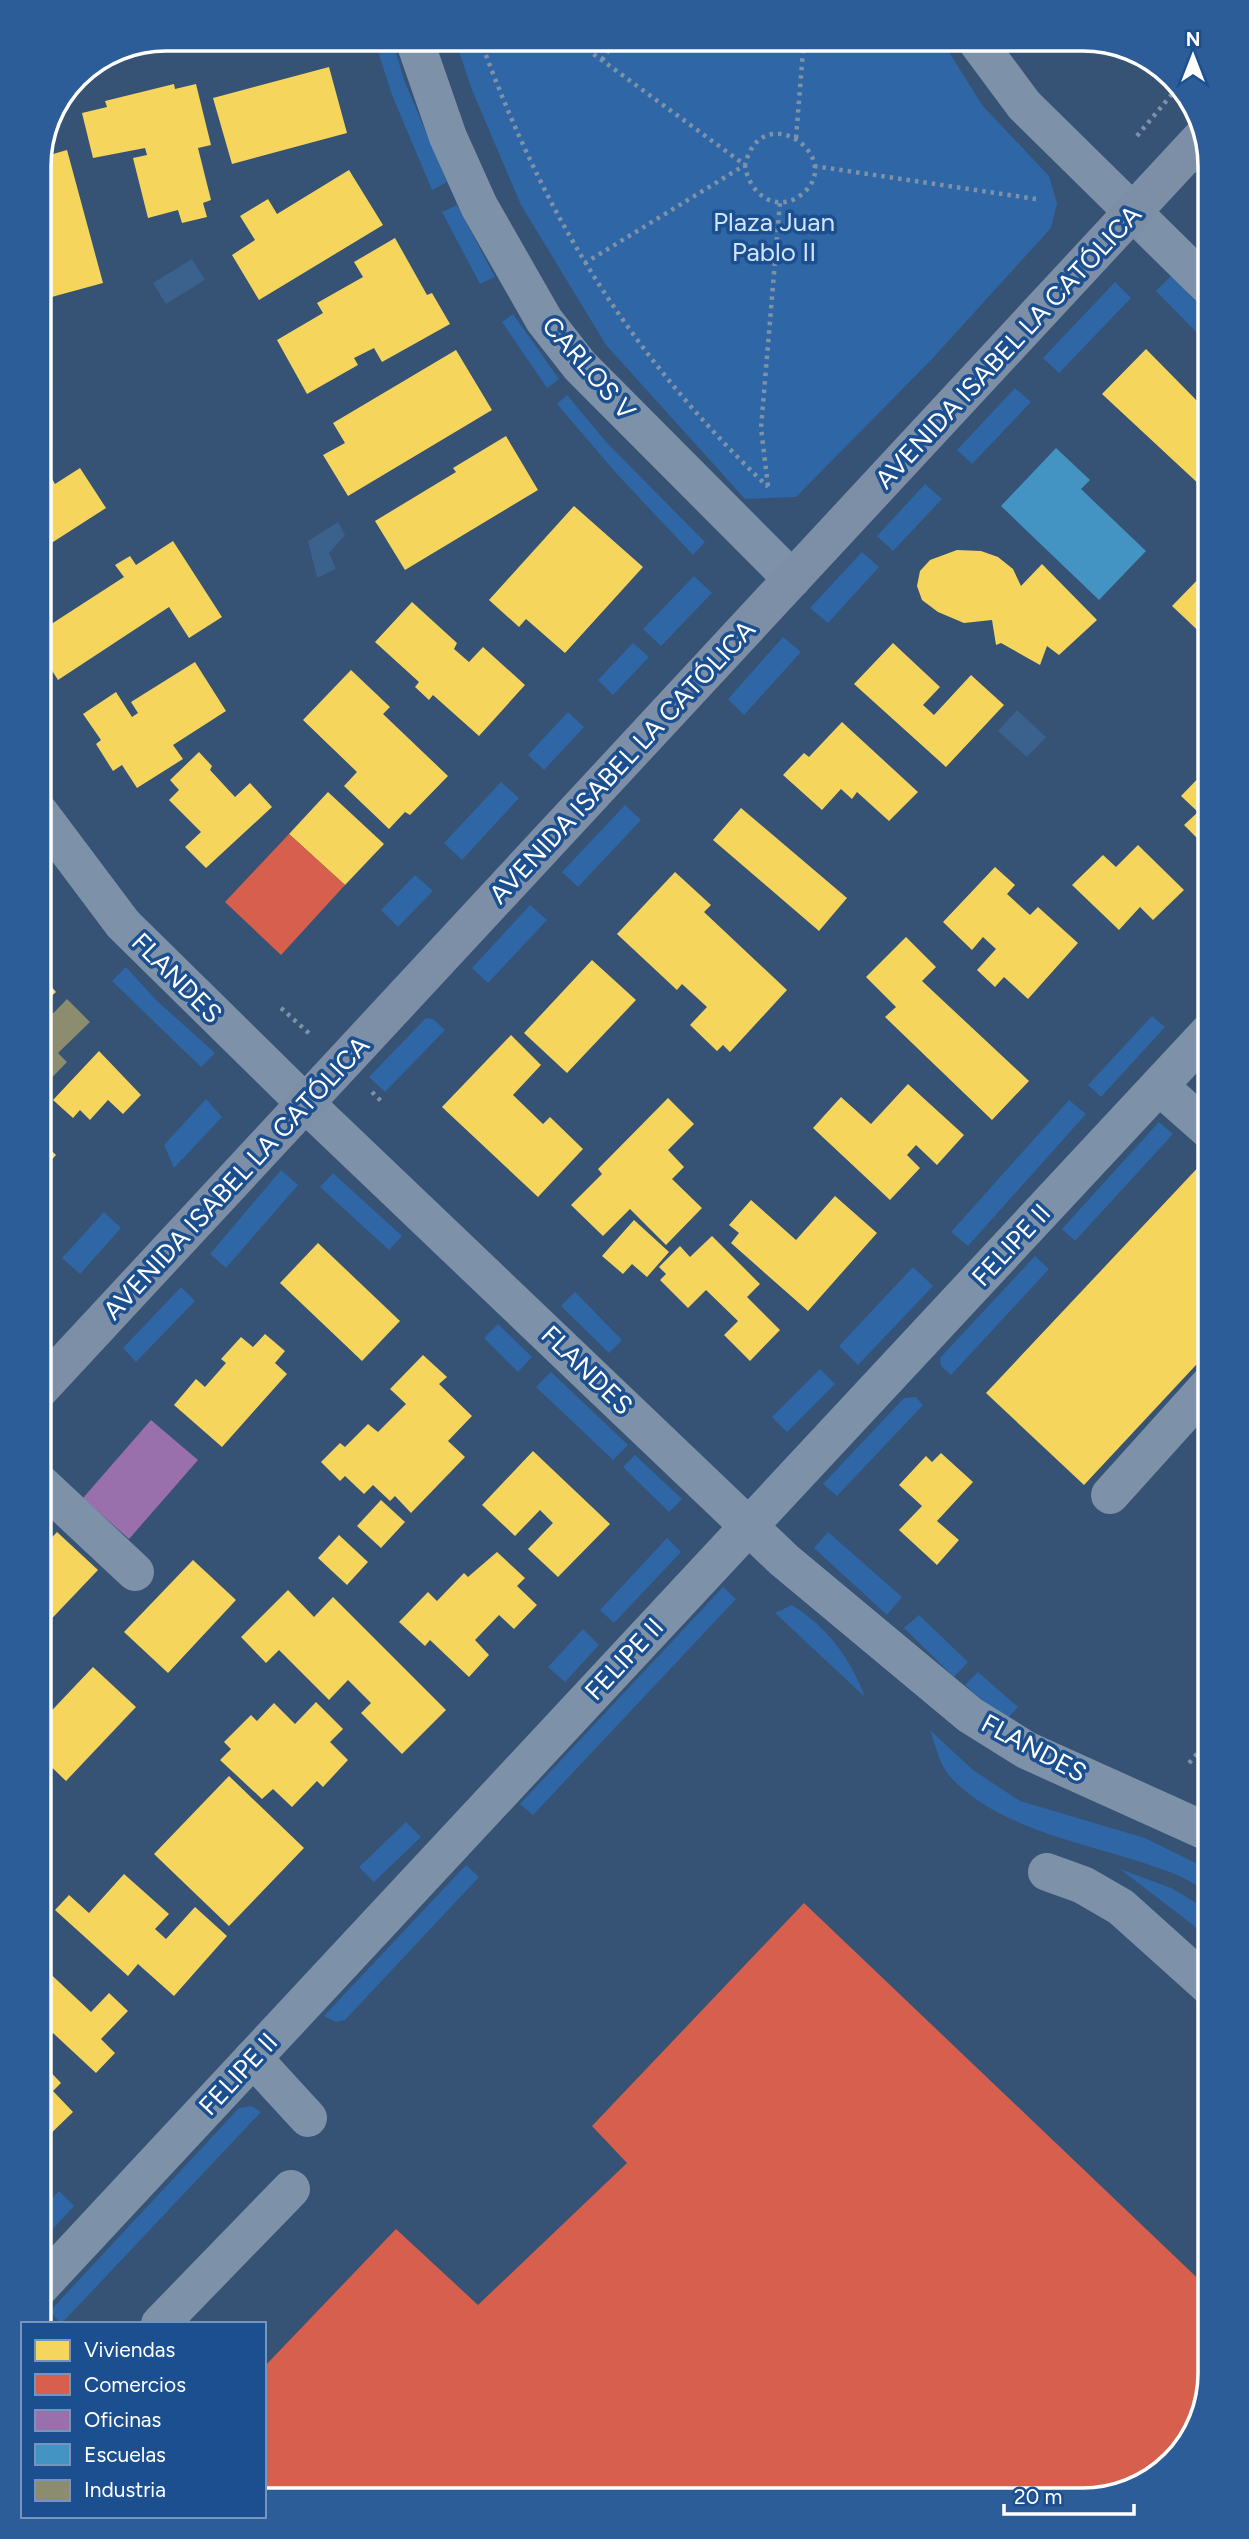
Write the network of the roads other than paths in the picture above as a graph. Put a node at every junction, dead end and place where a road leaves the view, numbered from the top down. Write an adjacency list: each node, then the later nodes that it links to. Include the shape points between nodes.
1 (418, 51): 6 (street, CARLOS V, via 448,137 479,206 544,320 580,366)
2 (984, 51): 4 (street, via 1024,105)
3 (1196, 144): 4 (main road, AVENIDA ISABEL LA CATÓLICA)
4 (1134, 212): 5 (street); 6 (main road, AVENIDA ISABEL LA CATÓLICA)
5 (1198, 276)
6 (792, 579): 10 (main road, AVENIDA ISABEL LA CATÓLICA)
7 (51, 828): 10 (street, FLANDES, via 123,924)
8 (1198, 1044): 9 (street, FELIPE II)
9 (1159, 1086): 11 (street); 16 (street, FELIPE II)
10 (305, 1103): 12 (main road, AVENIDA ISABEL LA CATÓLICA); 16 (street, FLANDES)
11 (1198, 1120)
12 (51, 1377)
13 (1198, 1397): 15 (street)
14 (51, 1493): 17 (street)
15 (1110, 1494)
16 (749, 1525): 18 (street, FLANDES, via 837,1606 970,1714 1026,1750); 21 (street, FELIPE II)
17 (135, 1572)
18 (1198, 1816)
19 (1047, 1872): 20 (street, via 1083,1885 1121,1907)
20 (1198, 1976)
21 (253, 2058): 22 (street); 24 (street, FELIPE II)
22 (308, 2118)
23 (291, 2189): 25 (street)
24 (51, 2274)
25 (162, 2322)

